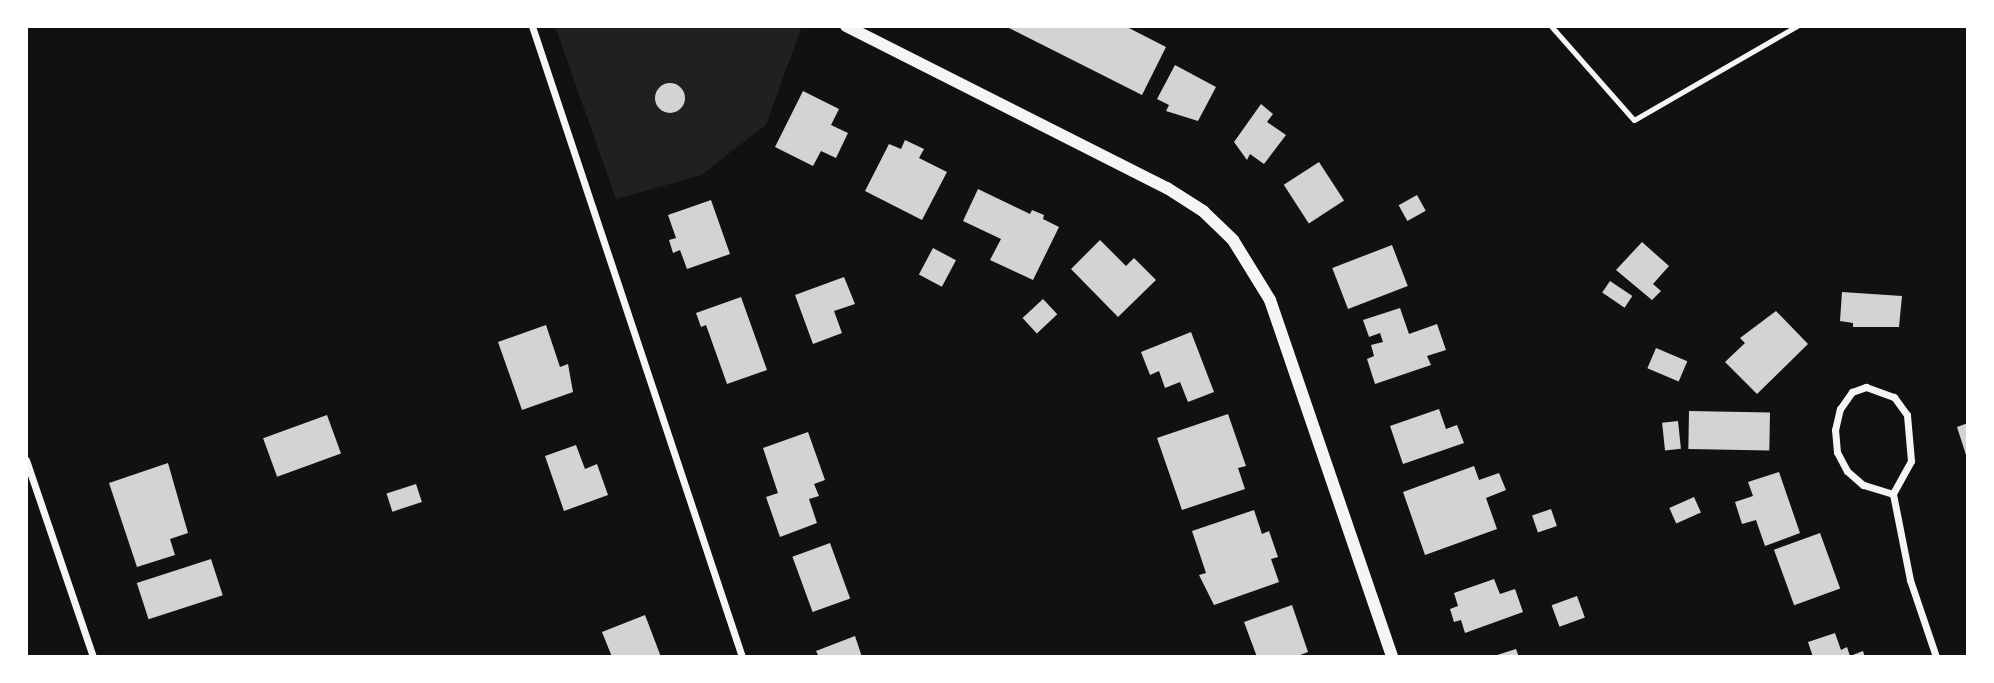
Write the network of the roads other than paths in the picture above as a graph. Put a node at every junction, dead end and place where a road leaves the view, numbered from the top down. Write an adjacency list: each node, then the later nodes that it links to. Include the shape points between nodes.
1 (532, 26): 8 (street)
2 (846, 26): 9 (street, via 1167,188 1203,211 1233,240 1270,300)
3 (1550, 26): 4 (lane, via 1634,120)
4 (1797, 26)
5 (26, 460): 7 (street)
6 (1893, 494): 6 (street, via 1911,461 1907,415 1894,397 1866,387 1852,392 1840,409 1835,430 1837,452 1847,471 1863,485); 10 (street, via 1910,580)
7 (93, 657)
8 (743, 657)
9 (1392, 657)
10 (1936, 657)

